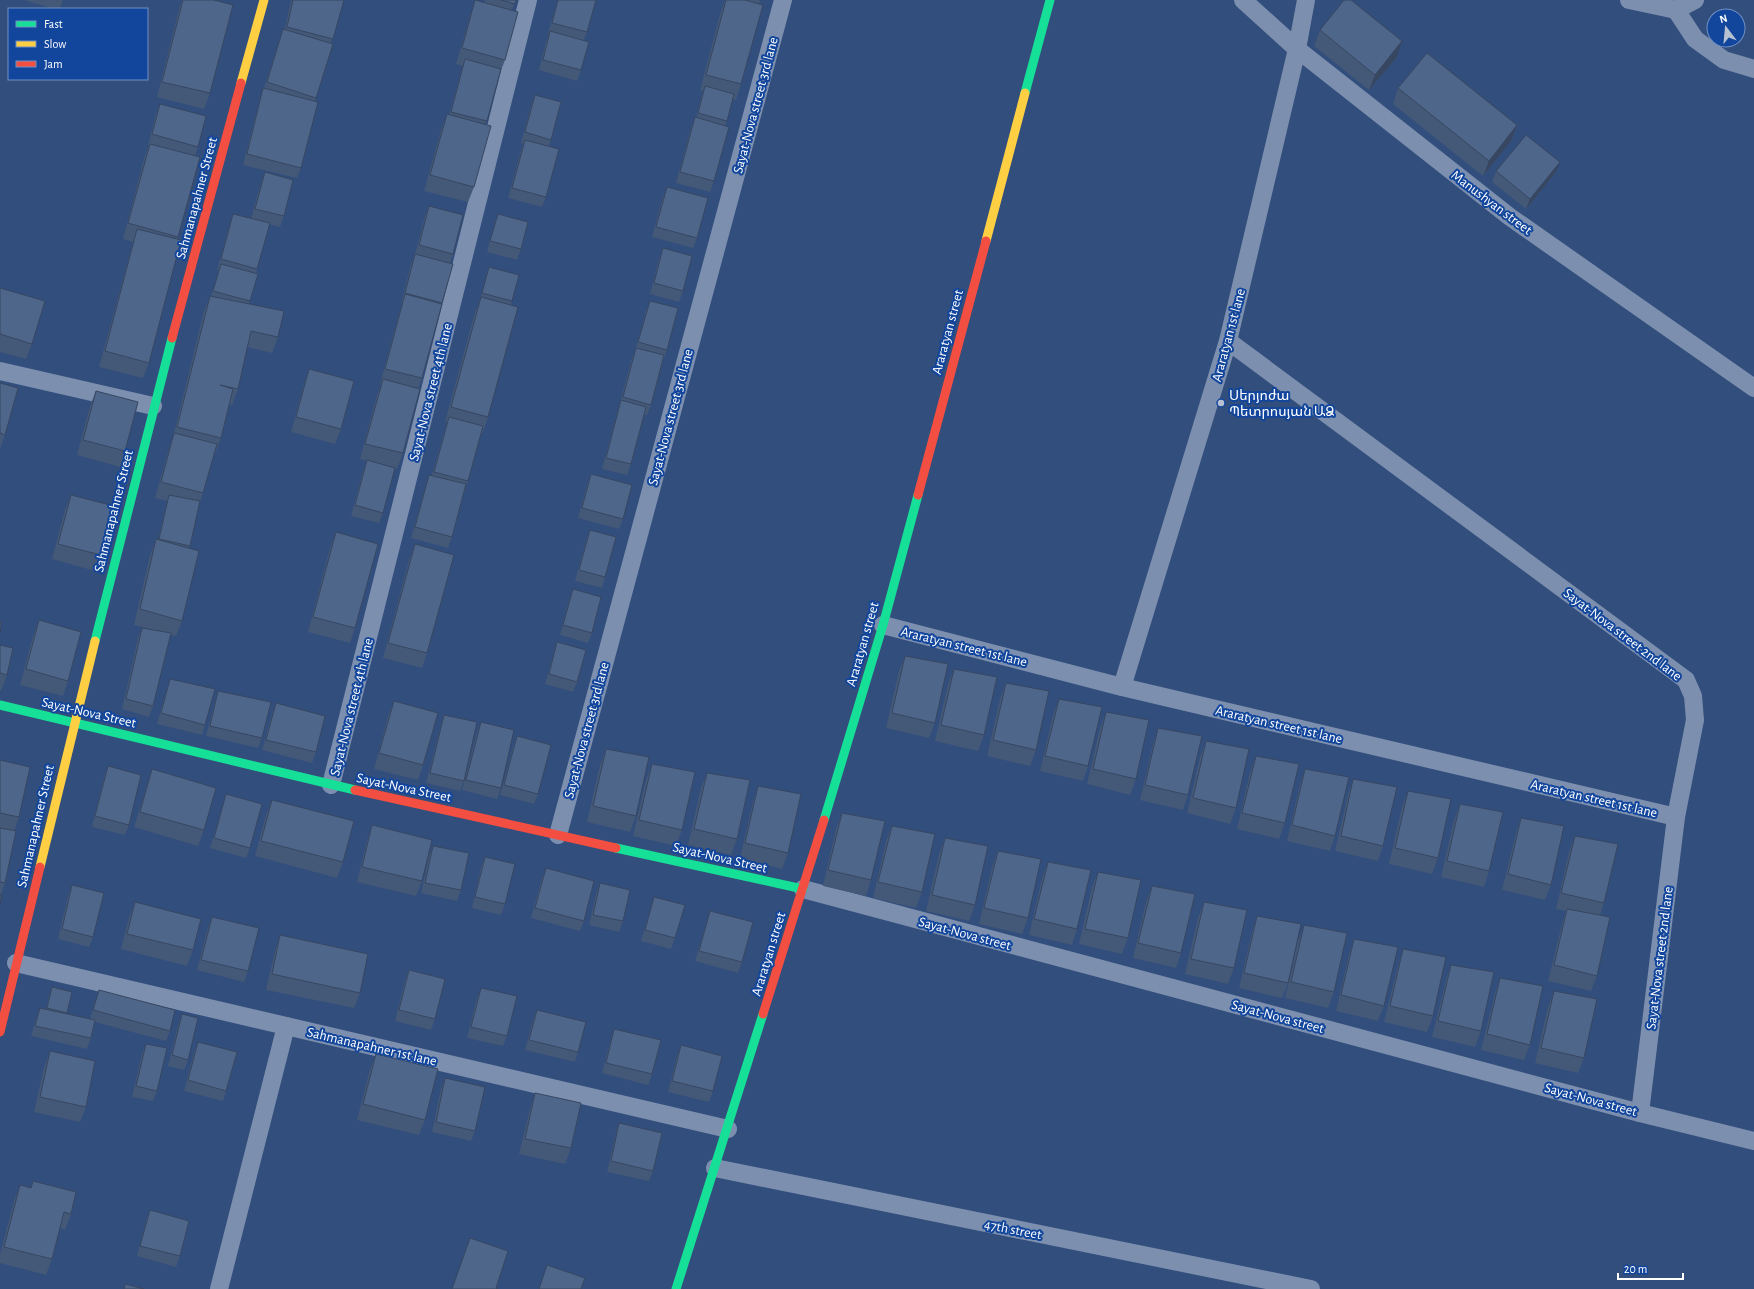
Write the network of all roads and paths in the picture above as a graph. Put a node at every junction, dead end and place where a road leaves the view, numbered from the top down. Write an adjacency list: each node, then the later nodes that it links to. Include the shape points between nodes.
1 (264, 0): 15 (street, Sahmanapahner Street)
2 (528, 0): 20 (street, Sayat-Nova street 4th lane)
3 (783, 0): 22 (street, Sayat-Nova street 3rd lane)
4 (1050, 0): 16 (street, Araratyan street)
5 (1243, 0): 10 (street, Manushyan street)
6 (1306, 0): 10 (street, Araratyan 1st lane)
7 (1695, 0): 9 (street)
8 (1635, 1): 9 (street)
9 (1676, 10): 11 (street, via 1695,39 1724,60)
10 (1297, 49): 12 (street, Araratyan 1st lane); 14 (street, Manushyan street, via 1510,217)
11 (1754, 69)
12 (1228, 341): 17 (street, Araratyan 1st lane); 21 (street, Sayat-Nova street 2nd lane, via 1686,680 1693,696 1695,720)
13 (0, 371): 15 (street)
14 (1754, 388)
15 (153, 406): 19 (street, Sahmanapahner Street)
16 (883, 625): 17 (street, Araratyan street 1st lane); 23 (street, Araratyan street)
17 (1122, 687): 21 (street, Araratyan street 1st lane)
18 (0, 705): 19 (street, Sayat-Nova Street)
19 (74, 723): 20 (street, Sayat-Nova Street); 24 (street, Sahmanapahner Street)
20 (331, 785): 22 (street, Sayat-Nova Street)
21 (1676, 817): 27 (street, Sayat-Nova street 2nd lane)
22 (558, 835): 23 (street, Sayat-Nova Street)
23 (803, 890): 27 (street, Sayat-Nova street); 28 (street, Araratyan street)
24 (16, 964): 25 (street, Sahmanapahner 1st lane); 26 (street, Sahmanapahner Street)
25 (286, 1026): 28 (street, Sahmanapahner 1st lane); 31 (street)
26 (0, 1032)
27 (1640, 1112): 29 (street, Sayat-Nova street)
28 (728, 1129): 30 (street, Araratyan street)
29 (1754, 1141)
30 (716, 1168): 32 (street, Araratyan street); 33 (street, 47th street)
31 (219, 1289)
32 (676, 1289)
33 (1311, 1289)

